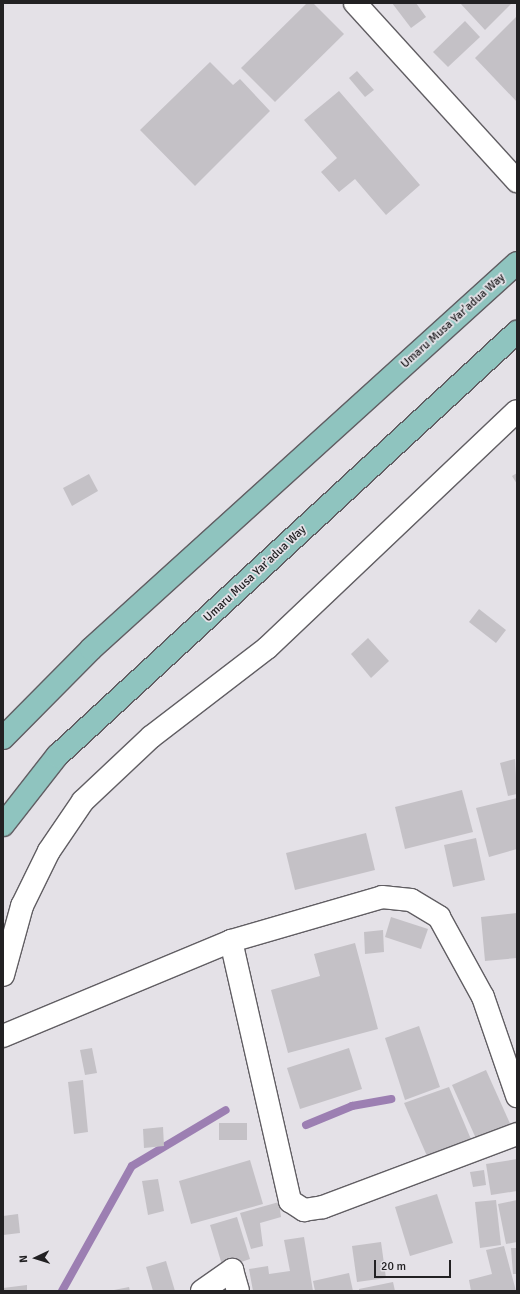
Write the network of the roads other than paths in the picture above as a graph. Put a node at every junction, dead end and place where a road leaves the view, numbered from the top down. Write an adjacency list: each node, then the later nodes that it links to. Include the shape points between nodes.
1 (355, 3): 2 (street)
2 (517, 181)
3 (517, 264): 6 (main road, Umaru Musa Yar'adua Way, via 91,649)
4 (517, 332): 7 (main road, Umaru Musa Yar'adua Way, via 57,756)
5 (517, 411): 9 (street, via 284,633 151,737 82,801 49,851 22,906)
6 (3, 738)
7 (3, 825)
8 (231, 942): 10 (street); 11 (street, via 382,897 411,900 438,917 483,997); 12 (street, via 290,1201 304,1210 323,1207)
9 (3, 975)
10 (3, 1036)
11 (517, 1096)
12 (517, 1134)
13 (202, 1291): 14 (street, via 232,1270)
14 (238, 1291)

